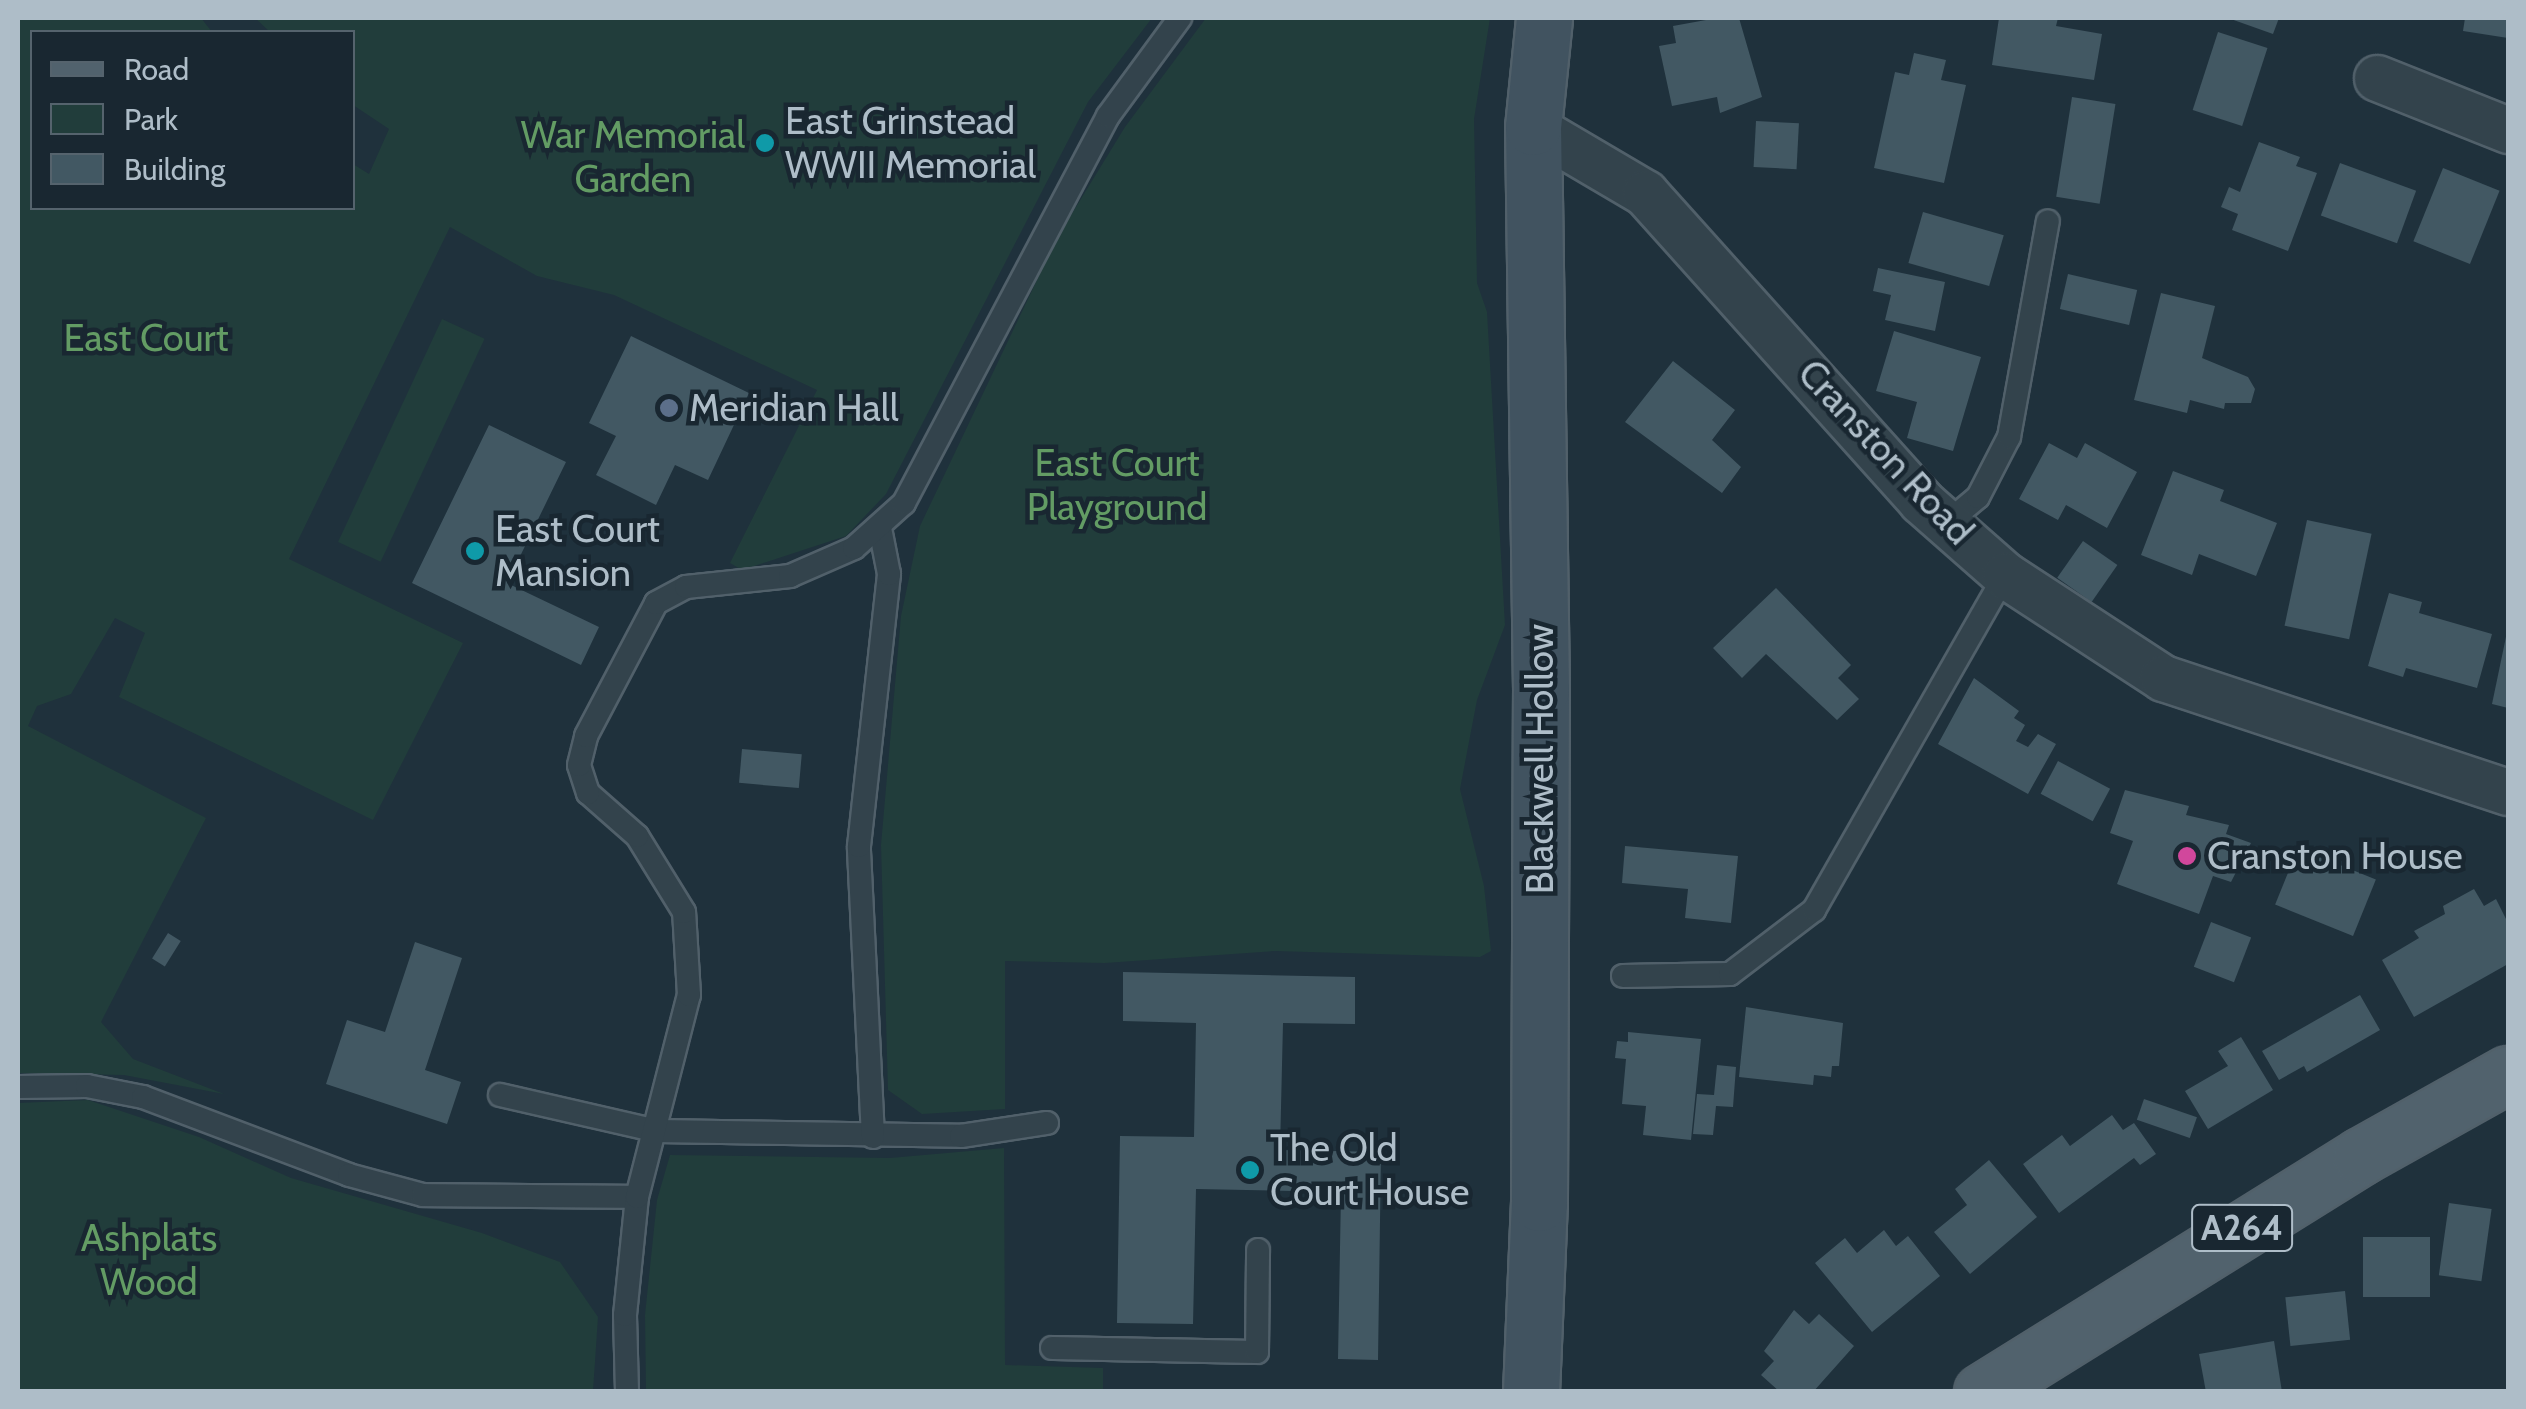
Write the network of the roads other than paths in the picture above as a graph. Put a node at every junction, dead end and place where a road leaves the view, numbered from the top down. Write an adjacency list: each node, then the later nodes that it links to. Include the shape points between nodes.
1 (1180, 18): 8 (lane, via 1108,116 904,503)
2 (1544, 18): 4 (main road, Blackwell Hollow)
3 (2377, 78): 5 (street)
4 (1534, 127): 7 (street, Cranston Road, via 1645,193); 22 (main road, Blackwell Hollow, via 1540,769)
5 (2508, 130)
6 (2048, 221): 7 (lane, via 2009,437 1978,497)
7 (1947, 523): 9 (street, Cranston Road)
8 (880, 528): 16 (lane, via 790,576 686,586 656,604 586,736 580,766 588,793 638,836 684,912 689,995); 17 (lane, via 889,574 859,846)
9 (2005, 575): 10 (street, Cranston Road, via 2163,678); 11 (lane, via 1814,910 1730,974)
10 (2508, 792)
11 (1624, 976)
12 (2508, 1074): 23 (main road, A264, via 2360,1156)
13 (18, 1087): 18 (lane, via 88,1086 143,1097 349,1175 423,1195)
14 (500, 1095): 16 (lane)
15 (1047, 1123): 17 (lane, via 962,1136)
16 (657, 1130): 17 (lane); 18 (lane)
17 (873, 1136)
18 (637, 1198): 21 (lane, via 625,1315)
19 (1258, 1250): 20 (lane, via 1258,1352)
20 (1052, 1348)
21 (626, 1392)
22 (1532, 1392)
23 (1982, 1392)

